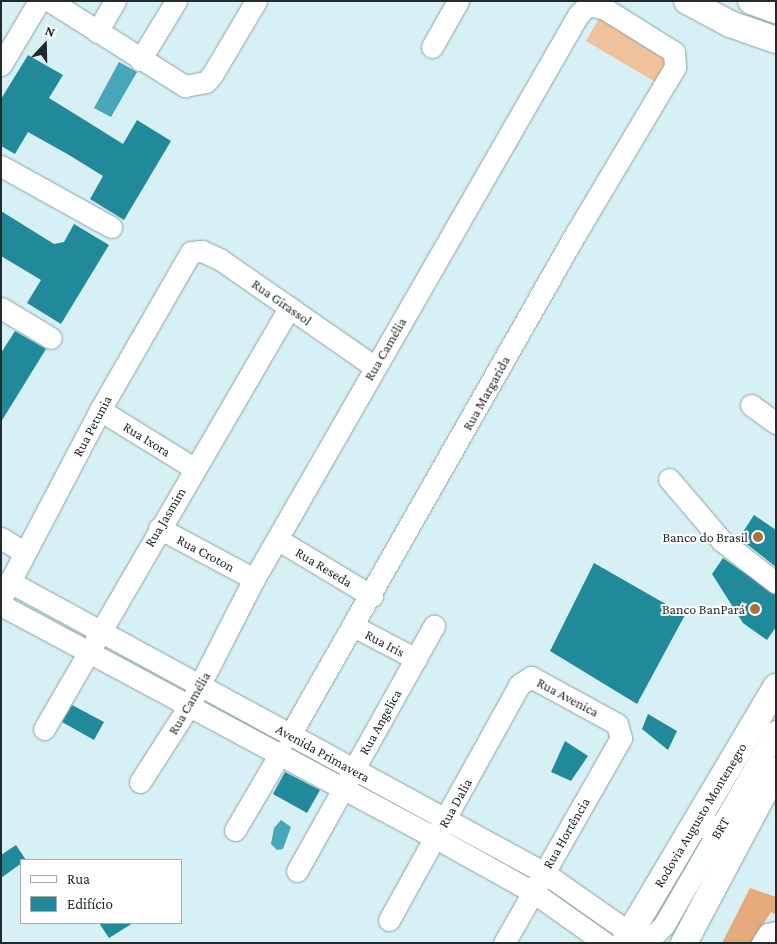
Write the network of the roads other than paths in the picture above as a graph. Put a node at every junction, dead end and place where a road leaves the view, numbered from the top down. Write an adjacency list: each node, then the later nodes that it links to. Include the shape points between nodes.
1 (38, 1): 15 (street)
2 (50, 1): 10 (street)
3 (115, 1): 10 (street)
4 (176, 1): 14 (street)
5 (256, 1): 14 (street, via 206,82 194,86 176,84)
6 (458, 1): 12 (street)
7 (687, 1): 11 (main road, via 730,24)
8 (751, 1): 9 (main road)
9 (776, 10)
10 (96, 32): 14 (street)
11 (776, 40)
12 (432, 47)
13 (674, 52): 22 (street, Rua Camélia, via 605,9 584,7); 35 (street, Rua Margarida, via 678,60 670,78 576,233)
14 (140, 60)
15 (1, 65)
16 (1, 166): 17 (street)
17 (111, 227)
18 (186, 256): 19 (street, Rua Girassol, via 194,251 209,254); 24 (street, Rua Petunia)
19 (290, 307): 22 (street, Rua Girassol); 26 (street, Rua Jasmim)
20 (1, 308): 21 (street)
21 (51, 338)
22 (374, 367): 30 (street, Rua Camélia)
23 (751, 405): 25 (street)
24 (100, 410): 26 (street, Rua Ixora); 31 (street, Rua Petunia)
25 (776, 423)
26 (194, 468): 28 (street, Rua Jasmim)
27 (669, 479): 33 (street, via 722,541)
28 (158, 528): 32 (street, Rua Croton); 39 (street, Rua Jasmim)
29 (1, 538): 31 (street)
30 (277, 539): 32 (street, Rua Camélia); 35 (street, Rua Reseda)
31 (26, 553): 34 (street, Rua Petunia)
32 (254, 579): 44 (street, Rua Camélia)
33 (776, 583)
34 (5, 590): 39 (street, Avenida Primavera)
35 (372, 596): 37 (street, Rua Margarida)
36 (1, 605): 40 (street, Avenida Primavera)
37 (355, 626): 41 (street, Rua Iris); 48 (street, Rua Margarida)
38 (434, 626): 41 (street, Rua Angelica)
39 (98, 630): 40 (street, Rua Jasmim); 44 (street, Avenida Primavera)
40 (88, 649): 44 (street, Avenida Primavera); 46 (street, Rua Jasmim)
41 (416, 659): 50 (street, Rua Angelica)
42 (520, 685): 45 (street, Rua Avenica, via 526,678 538,679); 52 (street, Rua Dalia)
43 (776, 687): 54 (main road, Rodovia Augusto Montenegro)
44 (195, 695): 48 (street, Avenida Primavera); 51 (street, Rua Camélia)
45 (617, 724): 56 (street, Rua Hortência, via 621,738)
46 (44, 729)
47 (776, 731): 54 (street, BRT)
48 (286, 743): 50 (street, Avenida Primavera); 53 (street, Rua Margarida)
49 (776, 770): 54 (main road, Rodovia Augusto Montenegro)
50 (349, 779): 52 (street, Avenida Primavera); 55 (street, Rua Angelica)
51 (140, 782)
52 (441, 829): 56 (street, Avenida Primavera); 57 (street, Avenida Primavera); 58 (street, Rua Dalia)
53 (235, 830)
54 (717, 831): 59 (street, BRT); 60 (main road, Rodovia Augusto Montenegro); 63 (main road, Rodovia Augusto Montenegro)
55 (297, 871)
56 (543, 872): 57 (street, Rua Hortência); 60 (street, Avenida Primavera)
57 (532, 892): 61 (street, Rua Hortência); 62 (street, Avenida Primavera)
58 (389, 920)
59 (663, 934): 60 (street, BRT)
60 (634, 940)
61 (504, 943)
62 (605, 943)
63 (684, 943)

